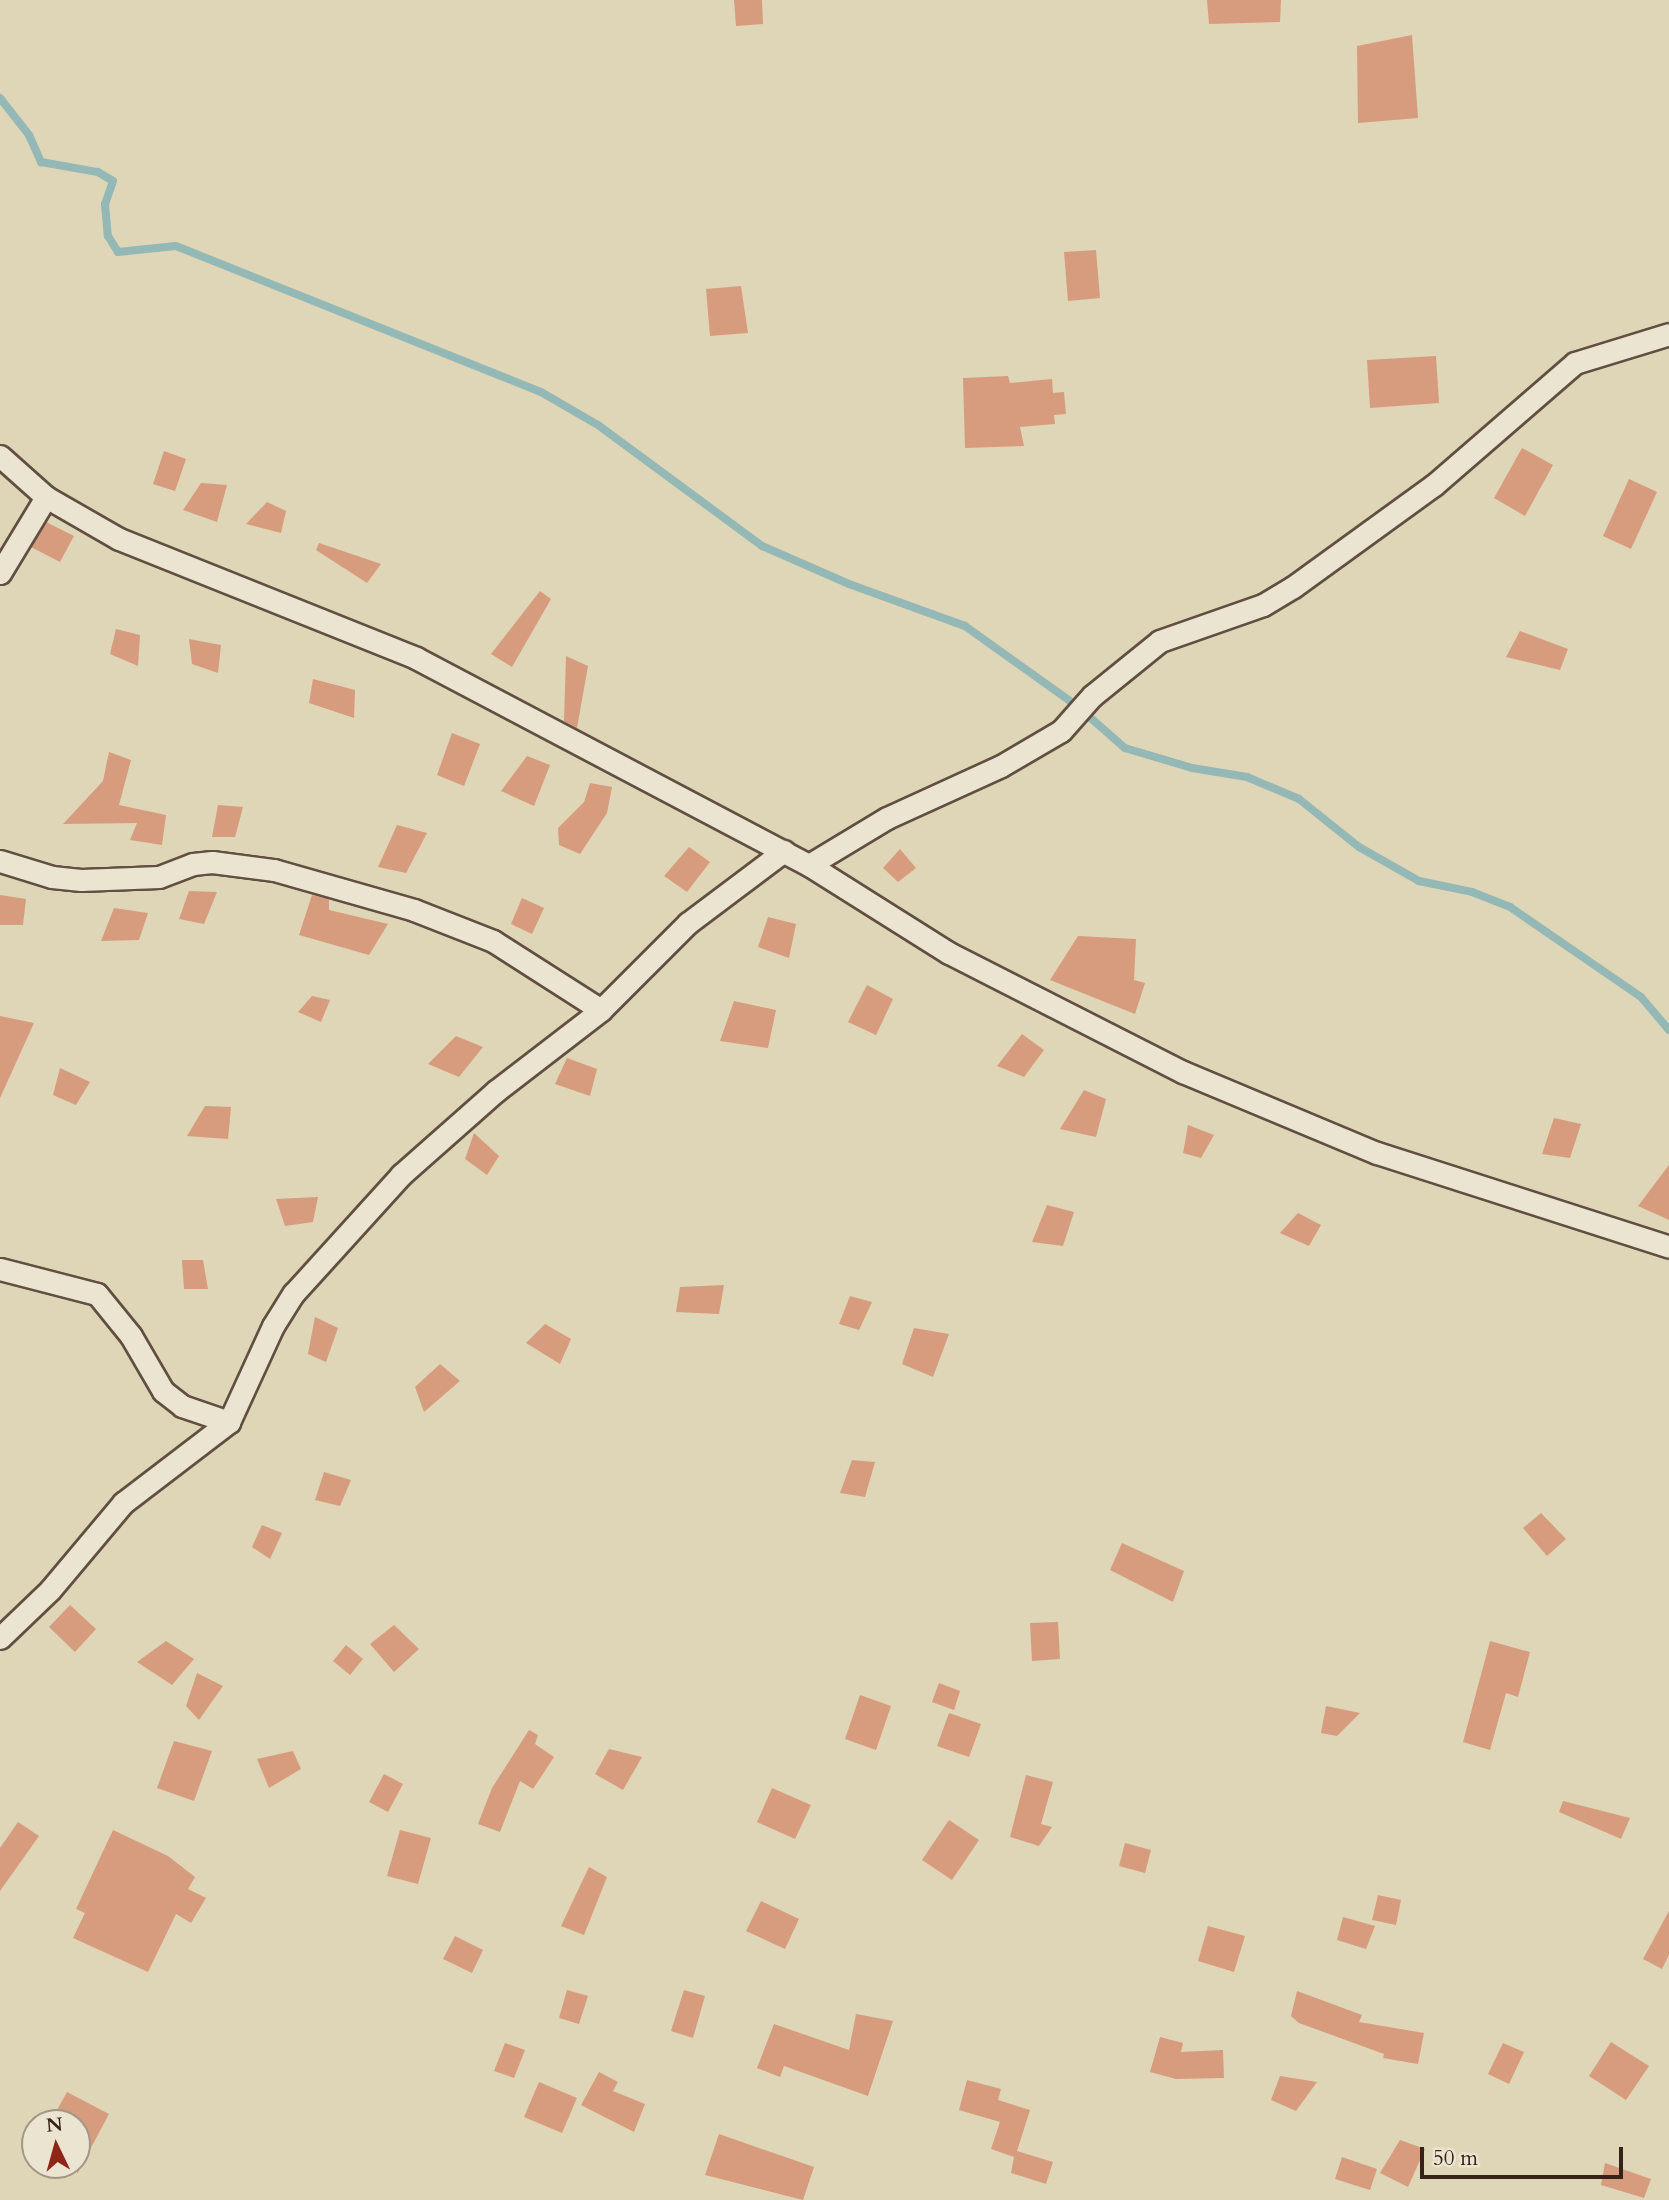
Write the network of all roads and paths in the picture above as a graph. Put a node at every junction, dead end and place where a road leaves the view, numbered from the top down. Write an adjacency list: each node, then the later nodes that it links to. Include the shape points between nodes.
1 (1669, 334): 7 (street, via 1575,363 1480,448 1352,547 1263,605 1160,641 1092,696 1061,731 1001,766 887,818)
2 (0, 456): 3 (street)
3 (46, 497): 4 (street); 5 (street, via 162,558 416,658)
4 (0, 573)
5 (784, 851): 7 (street); 8 (street, via 688,923)
6 (0, 860): 8 (street, via 52,877 81,880 159,877 212,862 274,870 414,910 493,941)
7 (810, 865): 9 (street, via 949,953 1282,1117 1475,1186)
8 (601, 1010): 11 (street, via 454,1127 316,1266 273,1326)
9 (1669, 1247)
10 (0, 1269): 11 (street, via 97,1294 131,1336 163,1391 182,1406)
11 (229, 1422): 12 (street, via 123,1503 50,1591)
12 (0, 1639)

